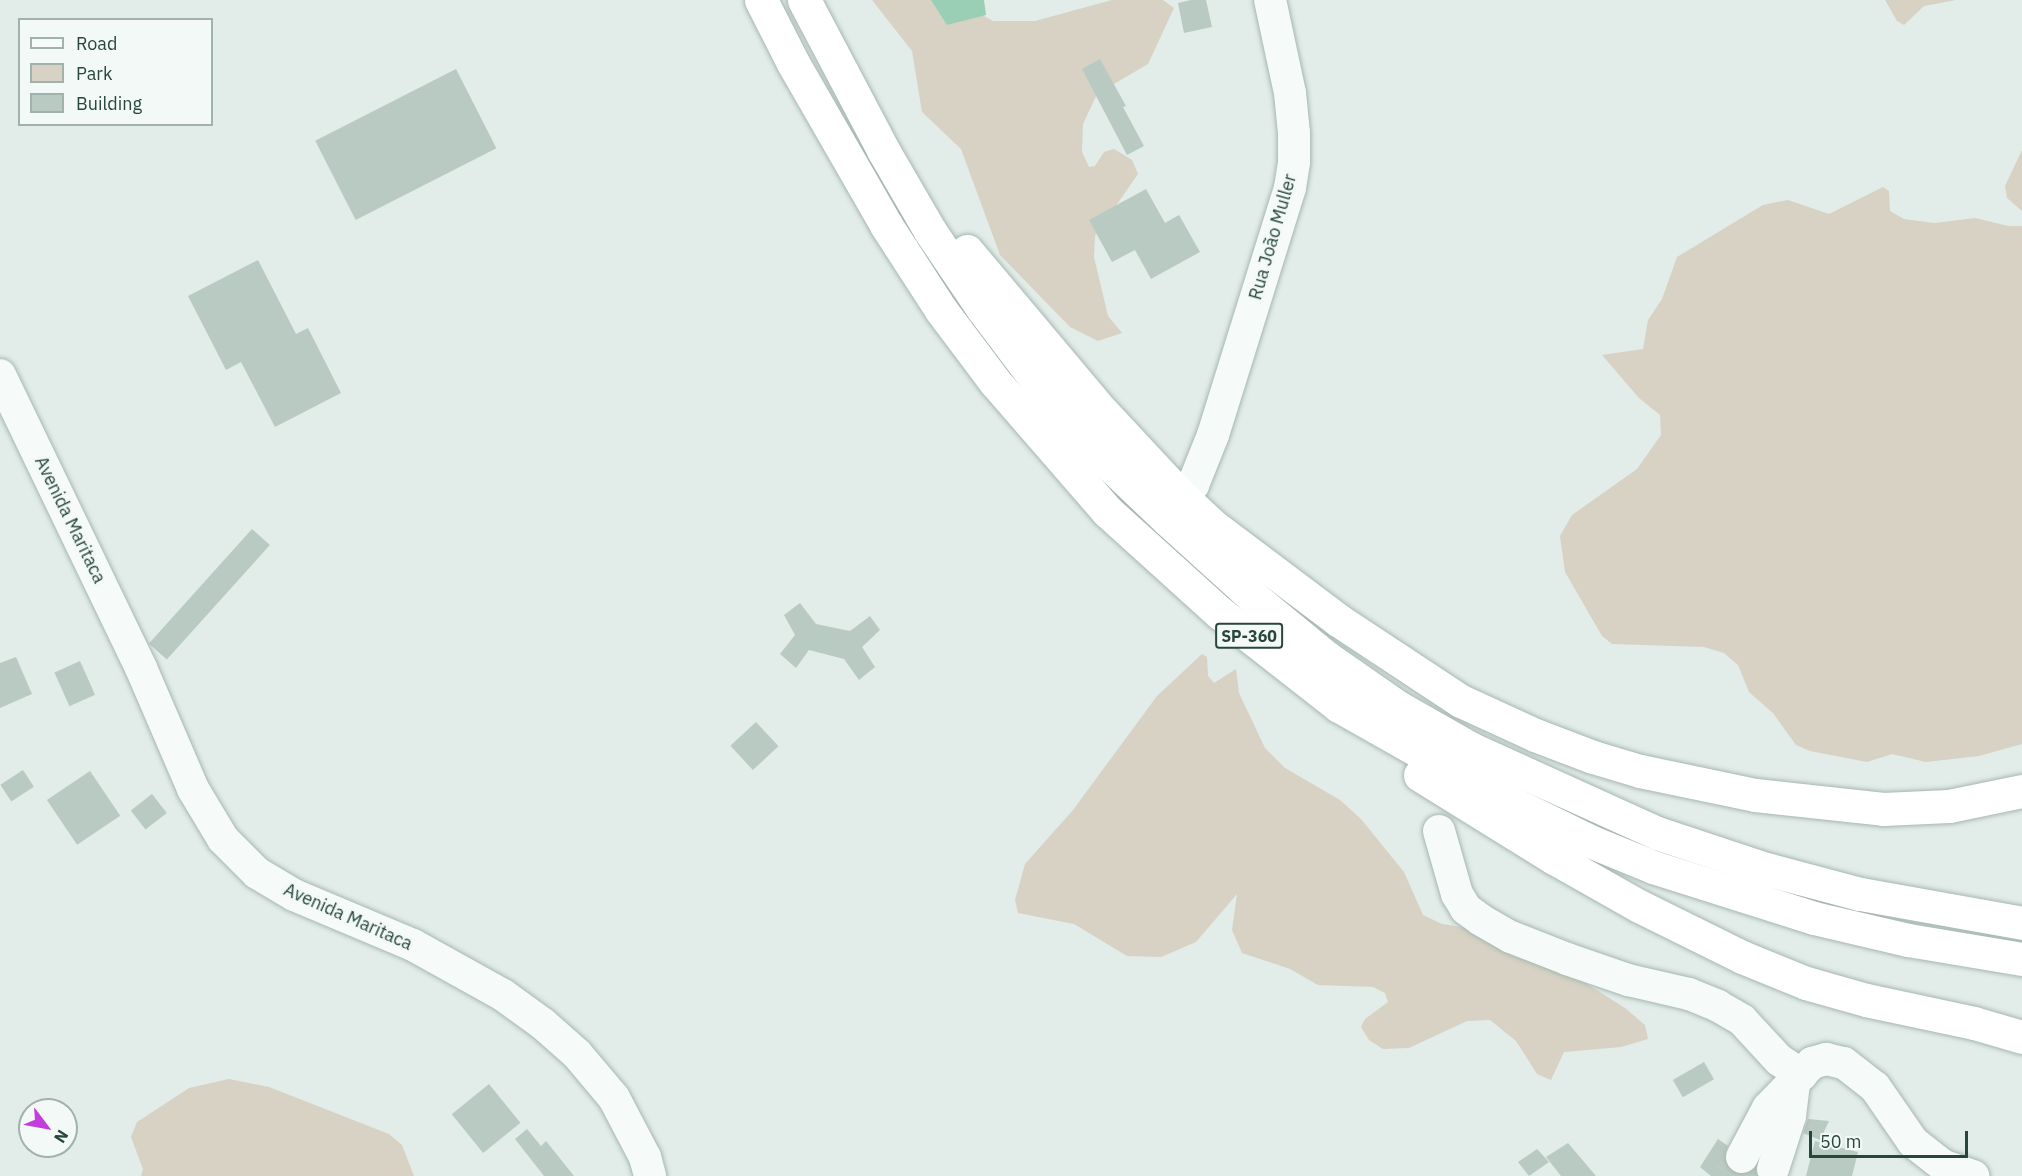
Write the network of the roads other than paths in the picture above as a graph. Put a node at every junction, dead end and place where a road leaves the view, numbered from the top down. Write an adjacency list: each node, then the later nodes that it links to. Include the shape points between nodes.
1 (761, 0): 9 (highway, SP-360, via 886,225 995,382 1107,512 1220,613)
2 (804, 0): 4 (highway, SP-360)
3 (1270, 0): 6 (street, Rua João Muller, via 1290,93 1294,162 1279,226)
4 (883, 150): 7 (highway, via 910,175 983,272 1066,371); 12 (highway, SP-360, via 930,231 982,308 1045,392 1104,459 1253,597 1326,657 1398,707 1472,749 1657,833 1766,870 1860,894)
5 (0, 375): 18 (street, Avenida Maritaca, via 141,668 193,789 224,839 257,873 294,895 413,945 503,995 543,1024 578,1054 614,1098 645,1157)
6 (1213, 435): 7 (street, via 1193,485); 8 (street)
7 (1179, 494): 8 (highway)
8 (1212, 525): 10 (highway, via 1338,620 1461,701 1593,757 1755,795 1883,809 1949,806)
9 (1339, 706): 13 (highway, SP-360, via 1500,798 1653,867 1814,918 1908,940); 14 (highway, via 1415,771 1485,817 1639,906 1742,957 1806,983)
10 (2022, 790)
11 (1439, 831): 15 (street, via 1457,894 1466,909 1481,920 1511,938 1567,959 1718,1006 1742,1020)
12 (2022, 923)
13 (2022, 959)
14 (2022, 1037)
15 (1798, 1079): 16 (street, via 1768,1108); 17 (street); 19 (street, via 1812,1063 1826,1059 1844,1063 1875,1087 1913,1142 1944,1166)
16 (1742, 1157)
17 (1773, 1169)
18 (650, 1176)
19 (1973, 1176)

